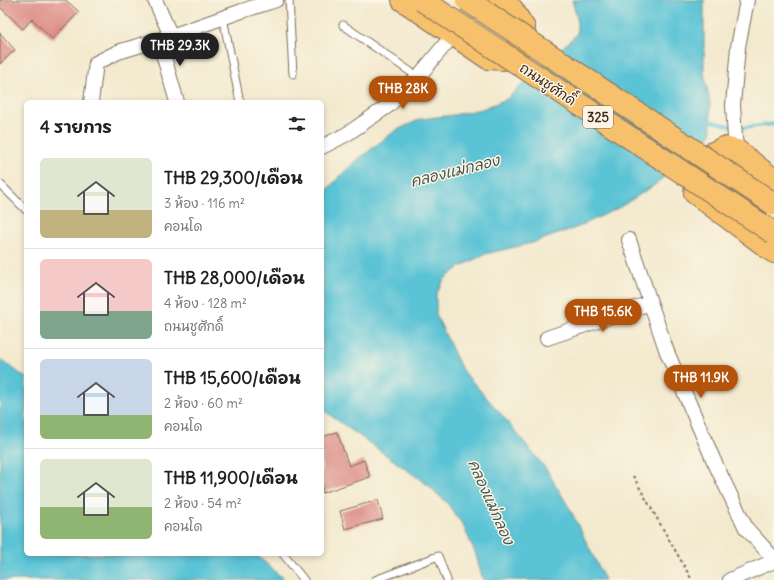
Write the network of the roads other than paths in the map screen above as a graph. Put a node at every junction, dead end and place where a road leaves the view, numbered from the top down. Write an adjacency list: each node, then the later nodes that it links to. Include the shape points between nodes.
1 (155, 0): 13 (street)
2 (276, 0): 9 (street)
3 (289, 0): 14 (lane)
4 (403, 0): 12 (main road)
5 (422, 0): 25 (main road, ถนนชูศักดิ์ / 325, bridge)
6 (467, 0): 23 (main road, ถนนชูศักดิ์ / 325, bridge)
7 (497, 0): 12 (main road, via 512,9 524,28 520,47 504,59 488,58)
8 (747, 0): 19 (street, via 738,47 733,105)
9 (239, 6): 10 (street)
10 (223, 18): 13 (street); 18 (lane)
11 (343, 25): 15 (lane)
12 (453, 34): 15 (street)
13 (165, 38): 16 (street, via 118,52 96,63); 17 (street)
14 (293, 74)
15 (418, 77): 20 (street, via 388,106 347,134)
16 (90, 100)
17 (177, 100)
18 (240, 100)
19 (736, 145): 21 (main road); 27 (main road, via 711,154 698,169 695,193)
20 (324, 146)
21 (774, 180)
22 (0, 184): 24 (lane)
23 (774, 204)
24 (24, 208)
25 (774, 233)
26 (629, 240): 28 (street)
27 (774, 252)
28 (650, 303): 29 (street); 31 (street, via 670,360 746,528)
29 (547, 338)
30 (285, 556): 32 (lane)
31 (774, 560): 35 (street)
32 (304, 580)
33 (374, 580): 34 (lane, via 438,556)
34 (447, 580)
35 (730, 580)

